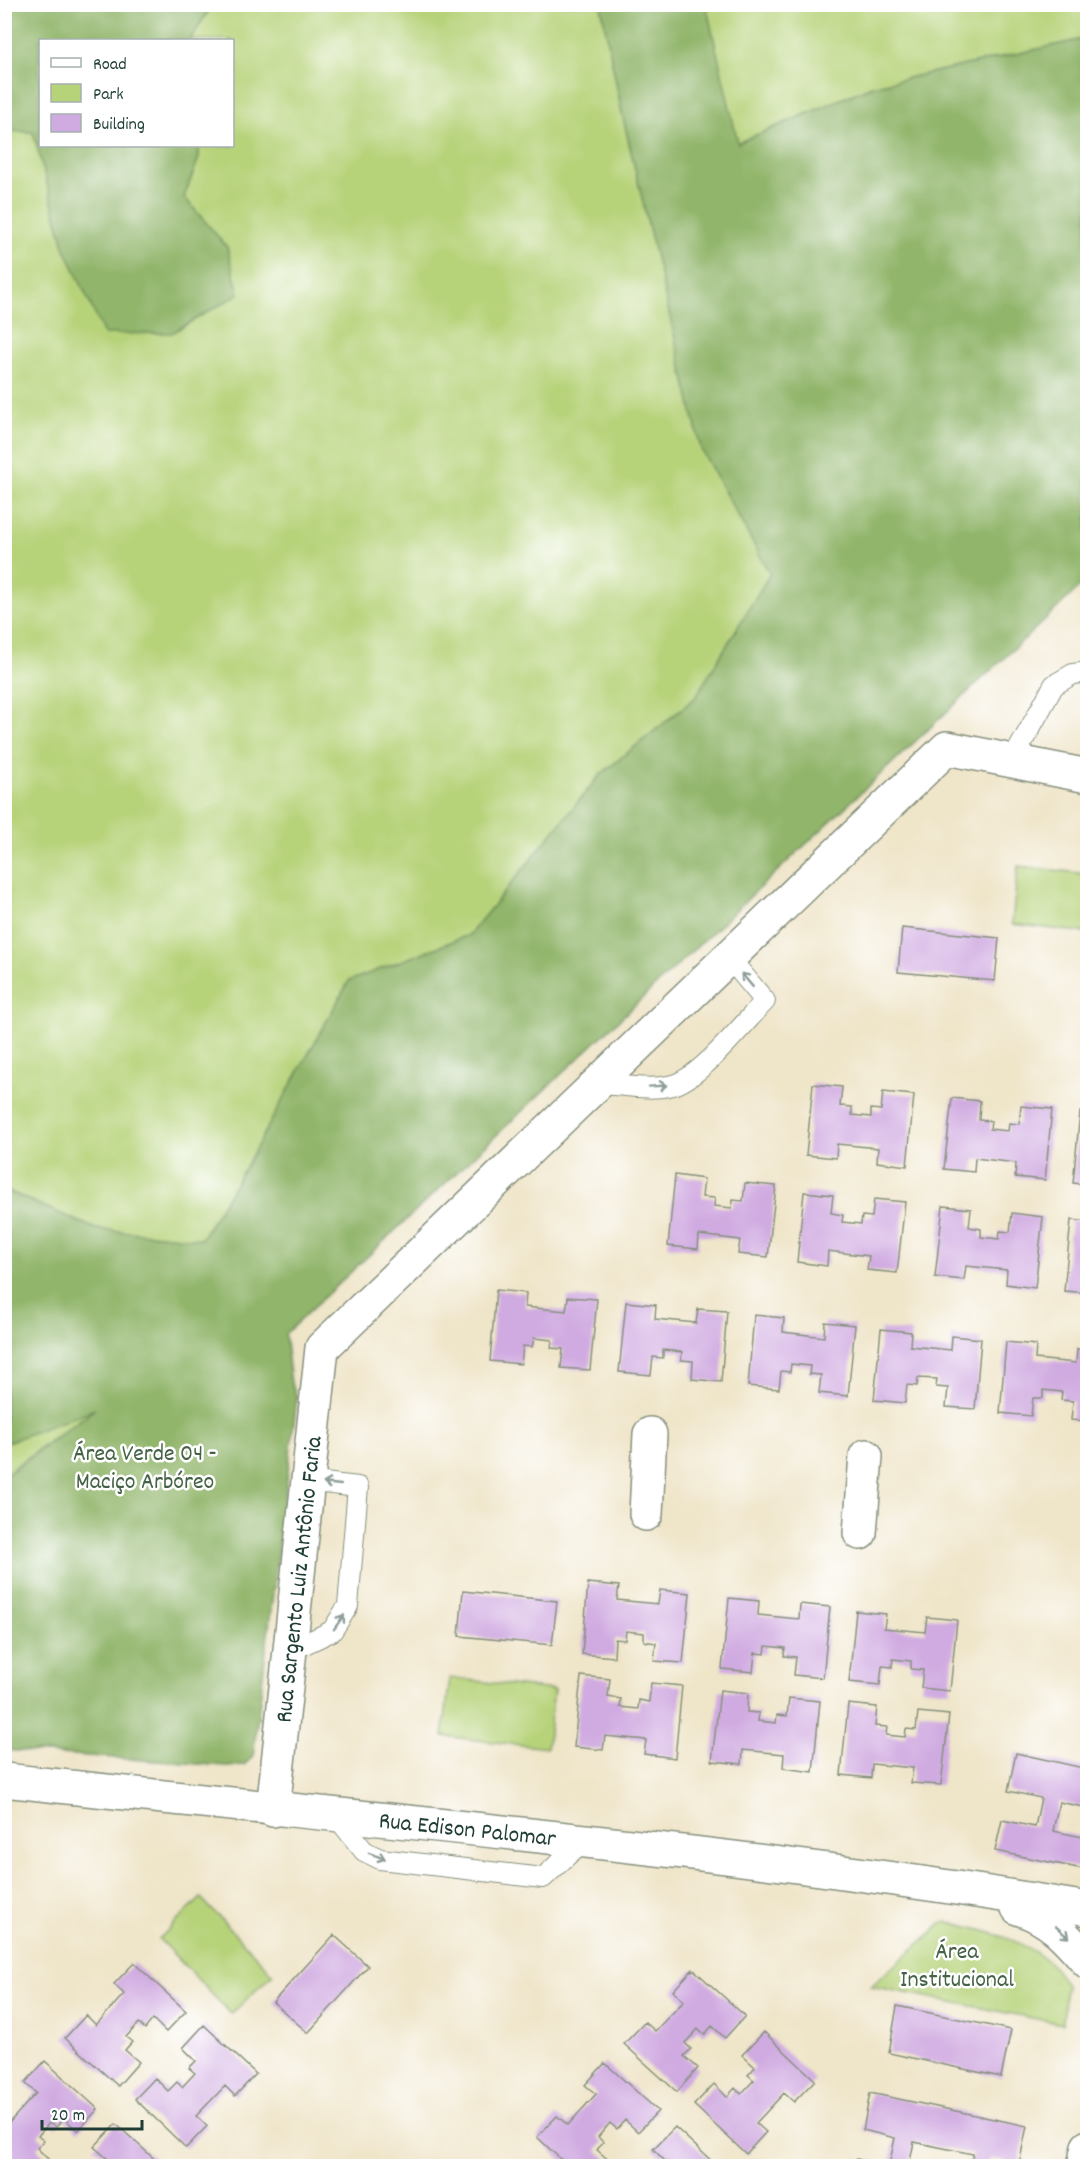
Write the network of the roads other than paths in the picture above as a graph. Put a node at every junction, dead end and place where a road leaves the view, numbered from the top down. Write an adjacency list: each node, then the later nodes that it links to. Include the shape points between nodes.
1 (1088, 672): 2 (lane, via 1073,674 1054,685)
2 (1012, 761): 3 (street); 4 (street, via 947,748)
3 (1088, 776)
4 (730, 959): 5 (street); 5 (lane, one-way to 4, via 656,1088 693,1075 765,1001)
5 (600, 1084): 8 (street, Rua Sargento Luiz Antônio Faria, via 322,1348)
6 (650, 1434): 9 (street)
7 (866, 1456): 10 (street)
8 (306, 1481): 11 (street, Rua Sargento Luiz Antônio Faria); 11 (lane, one-way to 8, via 332,1631 348,1606 358,1487)
9 (646, 1514)
10 (860, 1533)
11 (290, 1651): 13 (street, Rua Sargento Luiz Antônio Faria)
12 (4, 1780): 13 (street, Rua Edison Palomar)
13 (273, 1810): 14 (street, Rua Edison Palomar, via 584,1840)
14 (930, 1882): 15 (street); 16 (street, one-way to 16, via 1034,1913 1067,1935)
15 (1088, 1909)
16 (1088, 1962)
17 (1088, 2147): 18 (street)
18 (1084, 2166)

